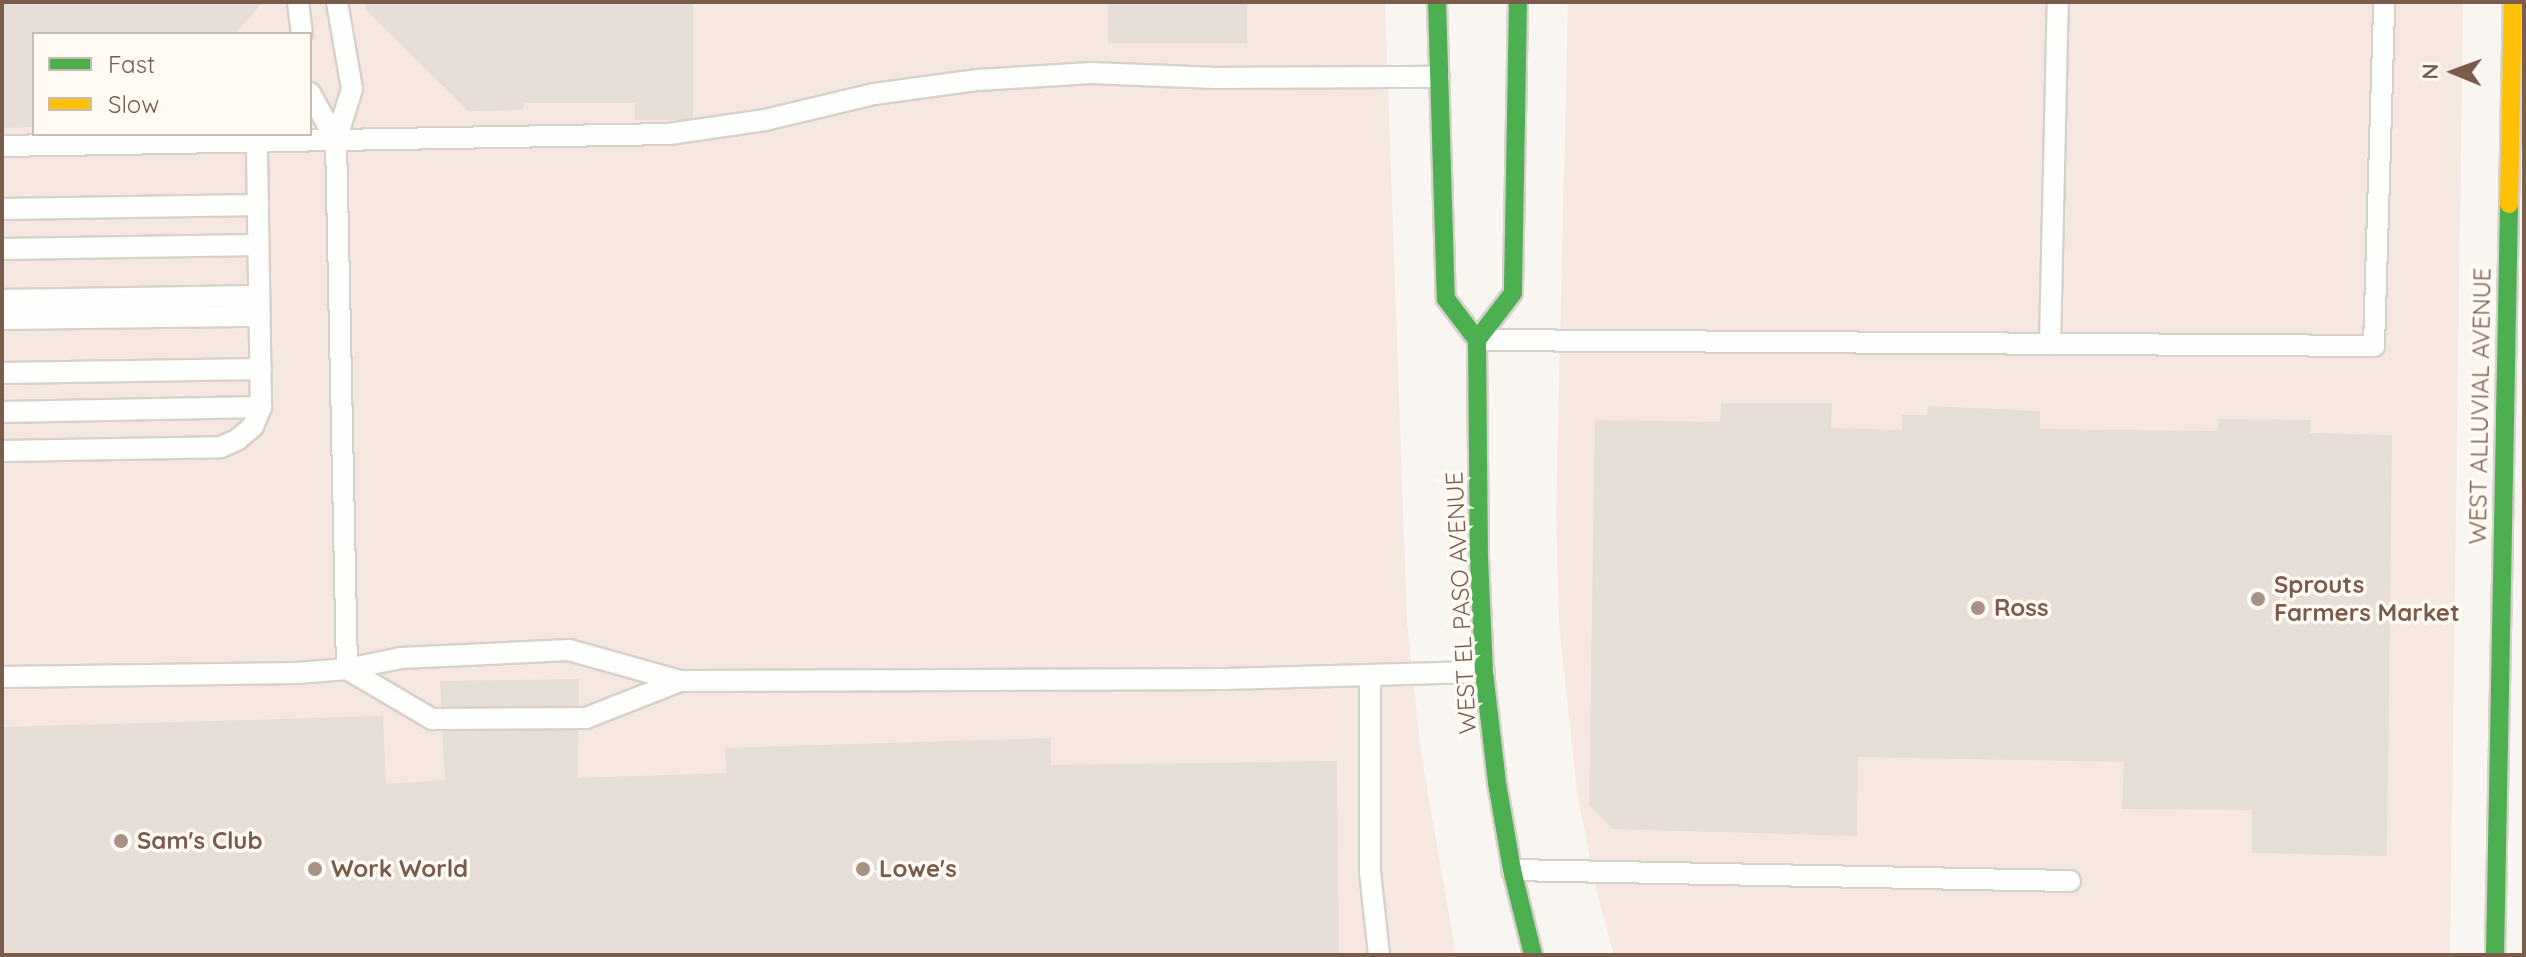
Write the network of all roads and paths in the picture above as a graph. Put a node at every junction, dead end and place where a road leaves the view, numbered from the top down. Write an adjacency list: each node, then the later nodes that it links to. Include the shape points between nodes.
1 (298, 2): 8 (lane)
2 (337, 2): 11 (lane, via 352,89)
3 (1437, 2): 9 (street)
4 (1518, 2): 21 (street, via 1513,293)
5 (2058, 2): 22 (lane)
6 (2384, 2): 22 (lane, via 2374,346)
7 (2513, 2): 37 (street, WEST ALLUVIAL AVENUE)
8 (302, 32)
9 (1439, 77): 11 (lane, via 1091,73 874,94 765,120 669,134); 21 (street, via 1446,299)
10 (312, 97): 11 (lane)
11 (336, 140): 12 (lane); 28 (lane)
12 (257, 141): 13 (lane); 14 (lane)
13 (2, 146)
14 (258, 205): 15 (lane); 16 (lane)
15 (2, 209)
16 (258, 245): 17 (lane); 19 (lane)
17 (2, 249)
18 (2, 300): 19 (lane)
19 (260, 306): 20 (lane); 23 (lane)
20 (2, 319)
21 (1477, 340): 22 (lane); 29 (street, WEST EL PASO AVENUE)
22 (2050, 344)
23 (261, 369): 24 (lane); 25 (lane)
24 (2, 373)
25 (261, 407): 26 (lane); 27 (lane, via 253,426 221,447)
26 (2, 412)
27 (2, 451)
28 (347, 669): 30 (lane); 32 (lane, via 401,658 569,650); 32 (lane, via 432,719 586,718)
29 (1484, 672): 31 (lane); 33 (street, WEST EL PASO AVENUE)
30 (2, 677)
31 (1370, 677): 32 (lane); 35 (lane, via 1370,872)
32 (680, 681)
33 (1512, 870): 34 (lane); 36 (street, WEST EL PASO AVENUE)
34 (2070, 881)
35 (1379, 955)
36 (1533, 955)
37 (2495, 955)

